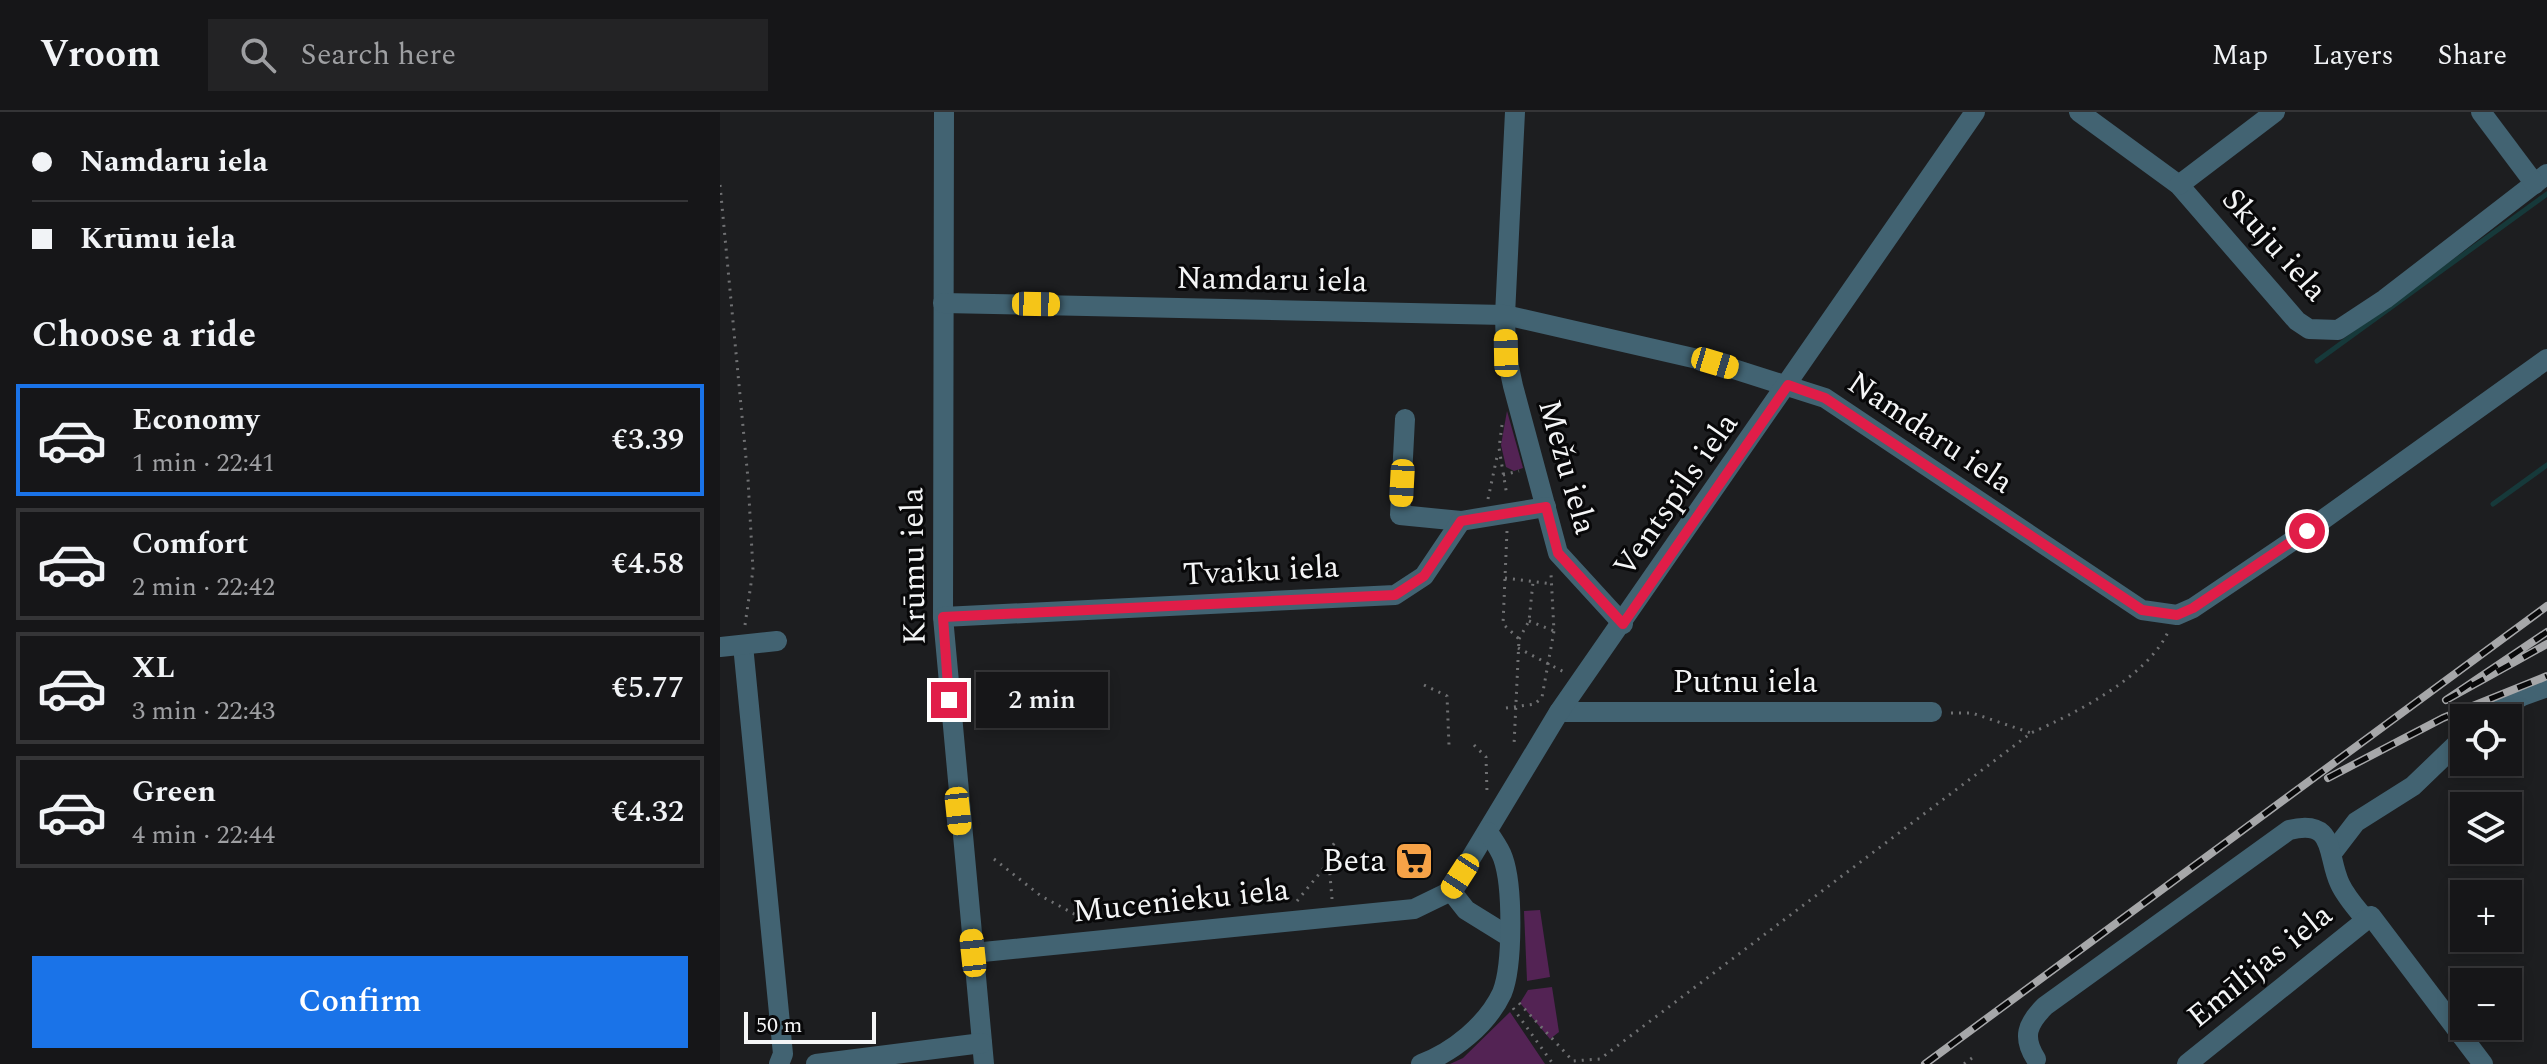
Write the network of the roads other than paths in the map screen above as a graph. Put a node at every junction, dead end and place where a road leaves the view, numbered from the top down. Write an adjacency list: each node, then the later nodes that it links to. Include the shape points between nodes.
1 (944, 112): 9 (street, Krūmu iela)
2 (1515, 112): 10 (street, Mežu iela)
3 (1975, 112): 12 (street, Ventspils iela)
4 (2079, 112): 8 (street, Skuju iela)
5 (2275, 112): 8 (street)
6 (2481, 112): 7 (street)
7 (2541, 179): 8 (street, Skuju iela, via 2385,299 2338,330 2322,331 2297,321)
8 (2179, 185)
9 (943, 303): 10 (street, Namdaru iela); 16 (street, Krūmu iela)
10 (1505, 315): 12 (street, Namdaru iela, via 1611,337); 14 (street, Mežu iela, via 1510,375)
11 (2547, 359): 12 (street, Namdaru iela, via 2307,531 2177,615 2142,610 1825,398)
12 (1788, 385): 17 (street, Ventspils iela)
13 (1405, 419): 15 (street, via 1400,515)
14 (1546, 507): 15 (street); 17 (street, Mežu iela, via 1558,553)
15 (1461, 521): 16 (street, Tvaiku iela, via 1424,576 1395,595)
16 (943, 617): 31 (street, Krūmu iela)
17 (1623, 624): 23 (street, Ventspils iela)
18 (777, 641): 19 (street)
19 (743, 645): 20 (street); 35 (street, via 783,1054)
20 (720, 647)
21 (2547, 687): 22 (street)
22 (2507, 704)
23 (1559, 712): 24 (street, Putnu iela); 26 (street)
24 (1932, 712)
25 (2450, 750): 27 (street, via 2413,786 2356,822)
26 (1488, 832): 28 (street); 30 (street, via 1503,858 1509,889)
27 (2333, 852): 29 (street, via 2340,884); 33 (street, via 2318,830 2289,830 2045,1006 2031,1020 2027,1034)
28 (1451, 891): 30 (street, via 1466,910); 31 (street, Mucenieku iela, via 1414,909)
29 (2368, 918): 34 (street); 39 (street, Emīlijas iela)
30 (1508, 936): 38 (street, via 1504,986 1487,1015 1441,1057)
31 (973, 953): 32 (street, Krūmu iela)
32 (982, 1043): 36 (street); 37 (street, Krūmu iela)
33 (2036, 1059)
34 (2482, 1063)
35 (779, 1064)
36 (816, 1064)
37 (984, 1064)
38 (1421, 1064)
39 (2187, 1064)

